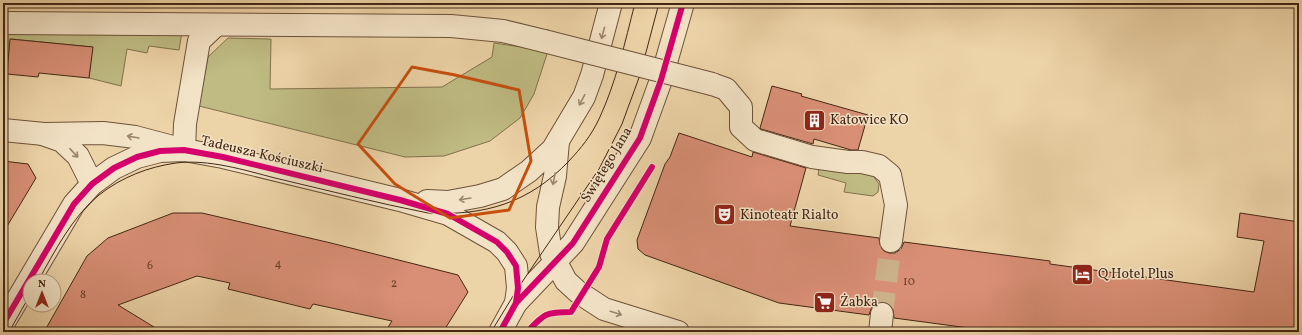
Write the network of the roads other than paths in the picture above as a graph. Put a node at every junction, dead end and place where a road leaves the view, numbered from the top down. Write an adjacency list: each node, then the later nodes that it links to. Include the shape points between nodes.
1 (611, 3): 7 (street, one-way to 7, via 584,97)
2 (683, 3): 12 (street, Świętego Jana, via 661,80 640,138 572,242)
3 (3, 23): 4 (street)
4 (216, 25): 8 (street, via 199,41 185,124); 11 (street, bridge, via 450,26 502,31 712,84 726,89 741,107 741,128 755,140 812,157 879,166 890,175 896,205)
5 (3, 130): 6 (street)
6 (44, 134): 8 (street, one-way to 6, via 135,136); 9 (street, one-way to 9, via 62,141 78,156)
7 (558, 141): 10 (street, Tadeusza Kościuszki, one-way to 10, via 529,172 502,189 448,202); 12 (street, one-way to 12, via 547,227)
8 (184, 150): 9 (street, Tadeusza Kościuszki, via 160,151 136,157 114,168); 10 (street, Tadeusza Kościuszki)
9 (92, 184): 14 (street, Tadeusza Kościuszki, via 74,204)
10 (400, 200): 13 (street, Tadeusza Kościuszki, via 448,214 497,242 516,266)
11 (891, 242)
12 (555, 262): 13 (street, Świętego Jana); 16 (street, one-way to 16, via 566,281 604,309)
13 (516, 304): 15 (street)
14 (3, 324)
15 (500, 332)
16 (678, 332)

